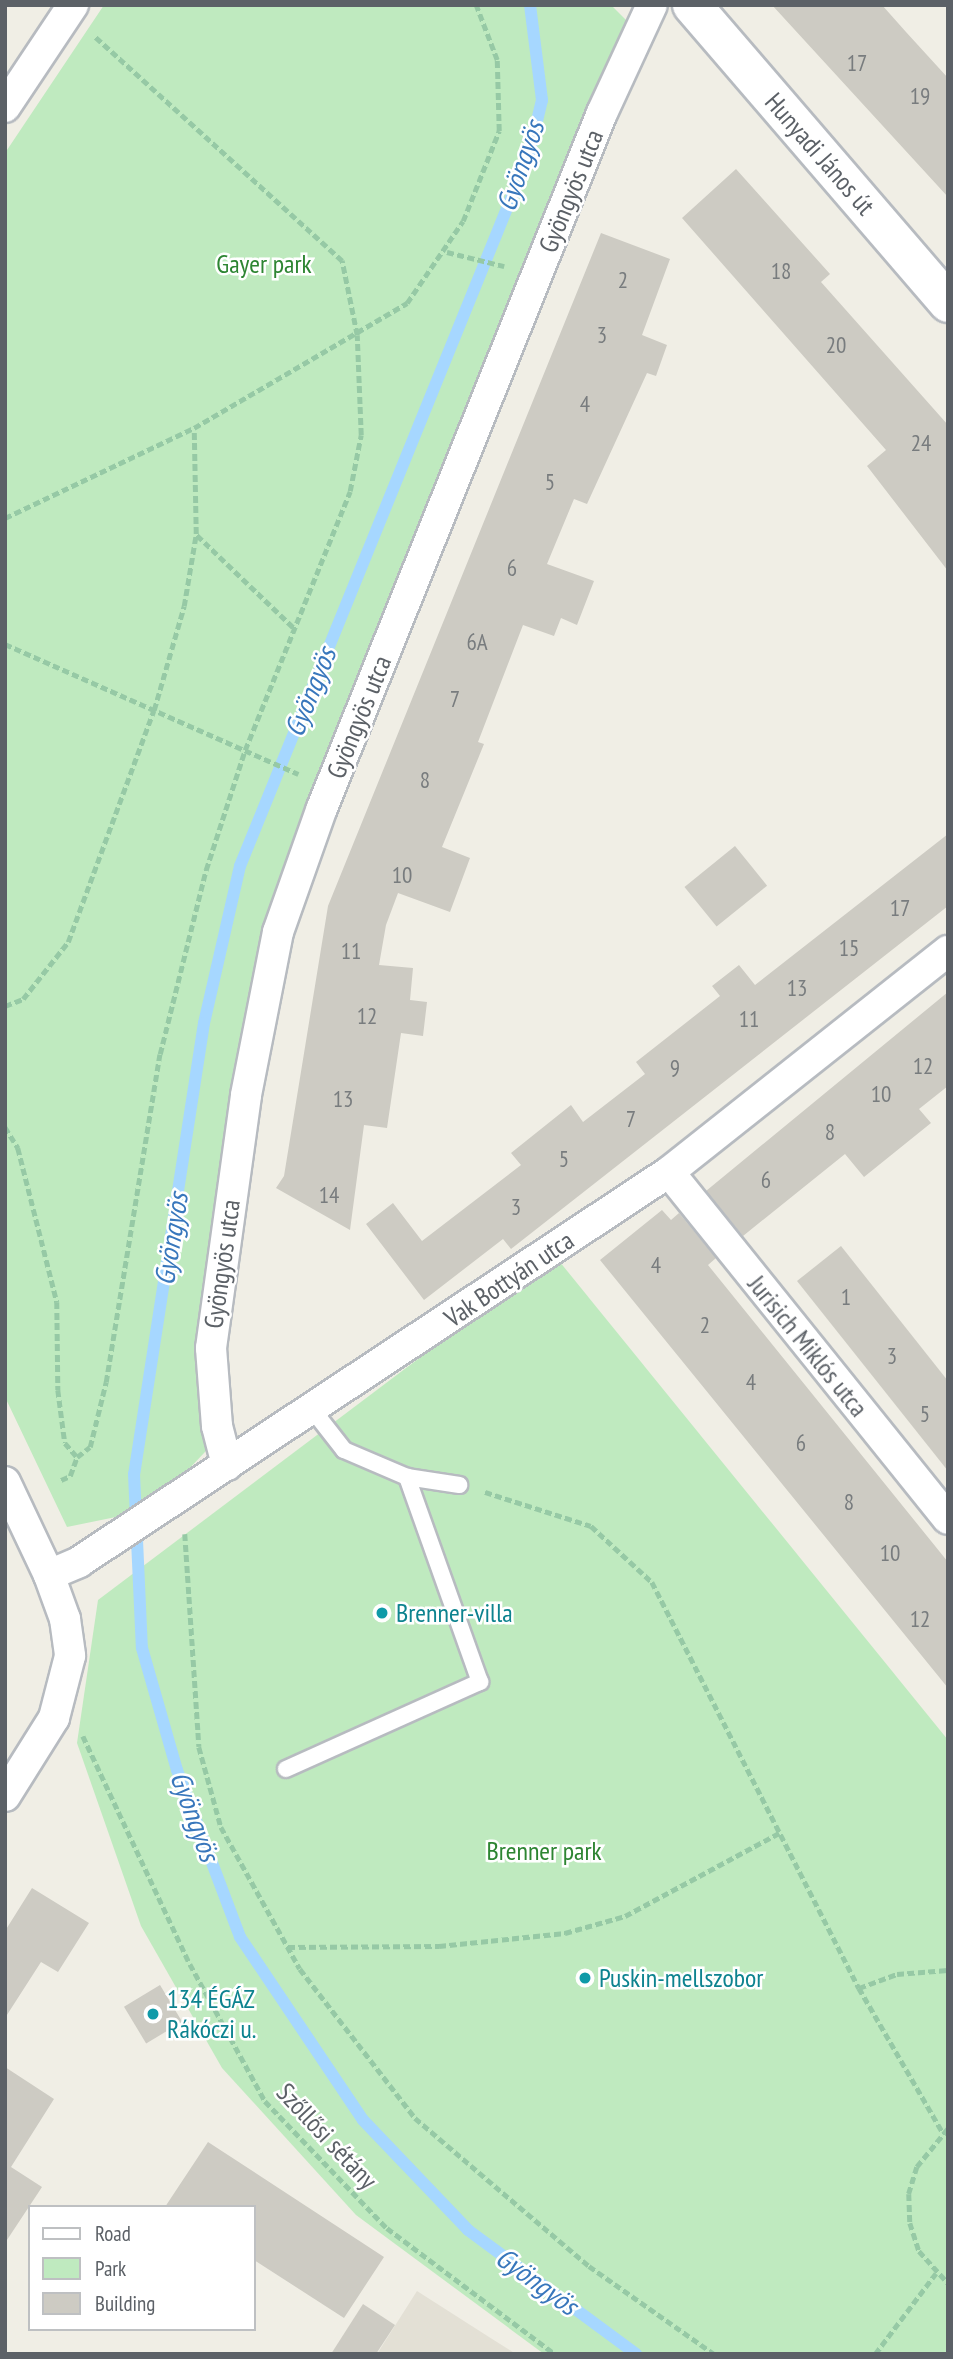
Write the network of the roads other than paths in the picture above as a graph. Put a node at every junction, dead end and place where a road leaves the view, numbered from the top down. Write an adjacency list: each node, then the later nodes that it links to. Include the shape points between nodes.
1 (652, 5): 9 (street, Gyöngyös utca, via 597,125 322,808 278,932 246,1095 211,1348 217,1426)
2 (692, 5): 5 (street, Hunyadi János út)
3 (79, 17): 4 (street)
4 (5, 107)
5 (948, 303)
6 (948, 951): 7 (street, Vak Bottyán utca)
7 (669, 1172): 8 (street, Vak Bottyán utca); 13 (street, Jurisich Miklós utca)
8 (312, 1409): 9 (street, Vak Bottyán utca); 10 (lane, via 344,1450)
9 (227, 1465): 14 (street, Vak Bottyán utca, via 95,1552)
10 (407, 1477): 12 (lane); 15 (lane, via 480,1682)
11 (5, 1482): 14 (street)
12 (459, 1485)
13 (948, 1520)
14 (49, 1575): 16 (street, via 65,1619 68,1679 54,1718)
15 (286, 1769)
16 (5, 1796)

